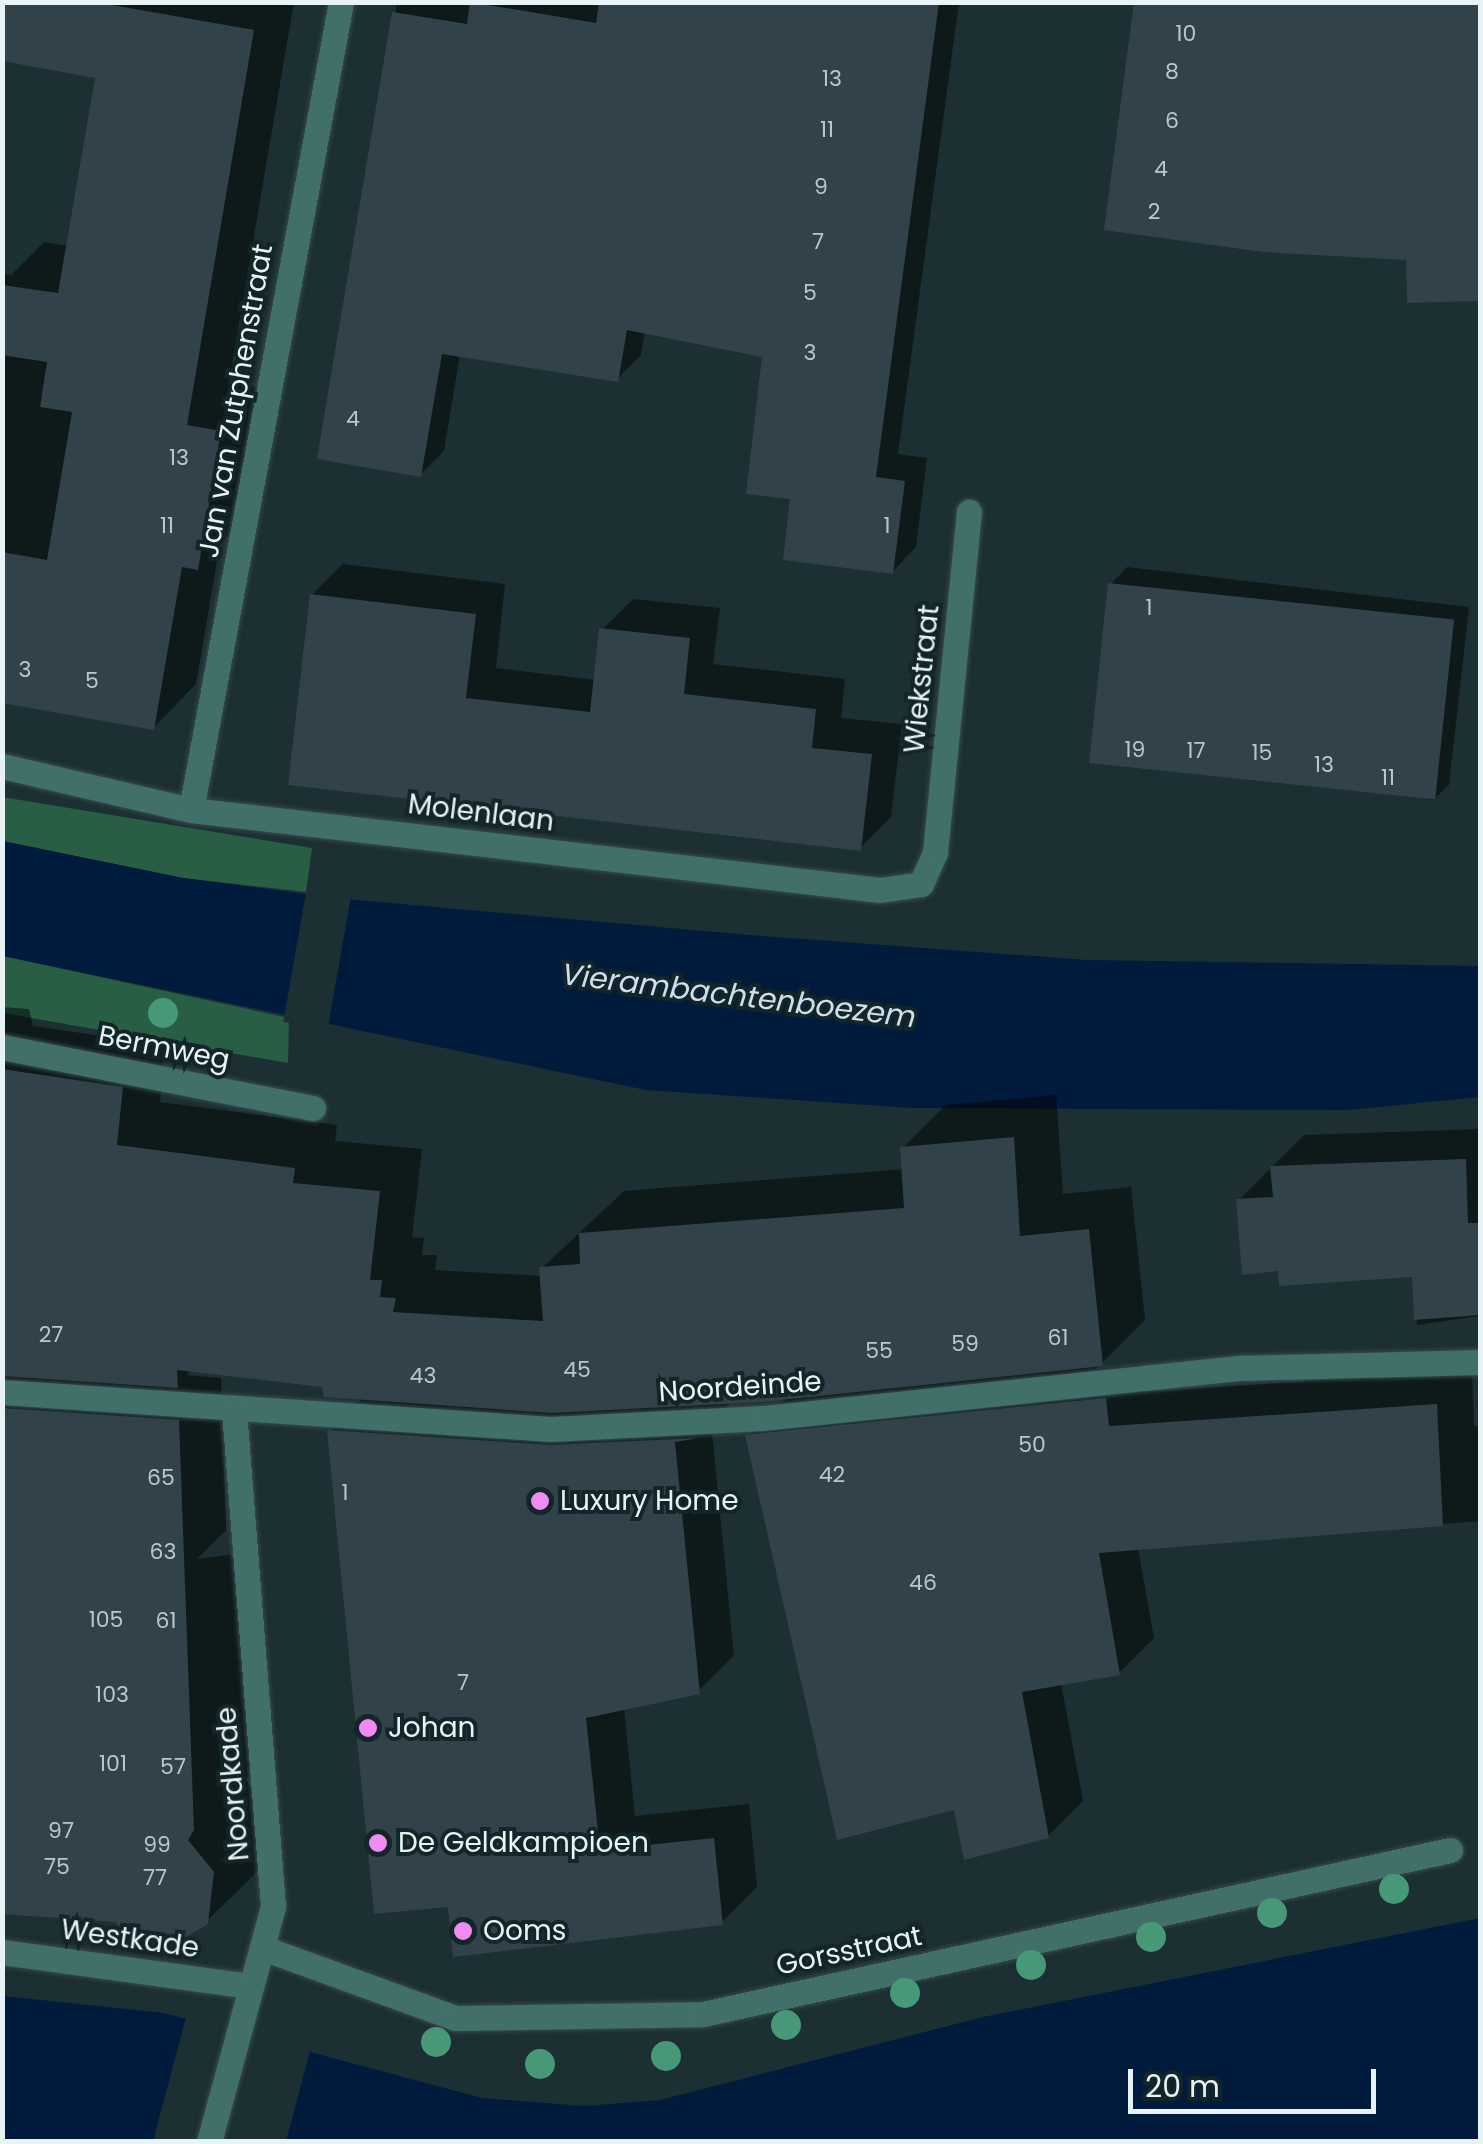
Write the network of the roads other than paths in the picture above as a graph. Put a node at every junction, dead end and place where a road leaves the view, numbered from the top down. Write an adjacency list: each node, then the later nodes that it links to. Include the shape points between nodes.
1 (341, 2): 4 (street, Jan van Zutphenstraat)
2 (969, 512): 5 (street, Wiekstraat)
3 (2, 766): 4 (street, Molenlaan)
4 (191, 810): 5 (street, Molenlaan, via 880,890 921,884)
5 (935, 852)
6 (2, 1047): 7 (street, Bermweg)
7 (313, 1108)
8 (1480, 1362): 10 (street, Noordeinde, via 1240,1368 764,1418 551,1430)
9 (2, 1392): 10 (street, Noordeinde)
10 (234, 1413): 12 (street, Noordkade, via 273,1906)
11 (1450, 1850): 12 (street, Gorsstraat, via 703,2014 455,2018)
12 (263, 1948): 14 (street, Noordkade)
13 (2, 1952): 14 (street, Westkade)
14 (249, 1986): 15 (street, Noordkade)
15 (210, 2142)

